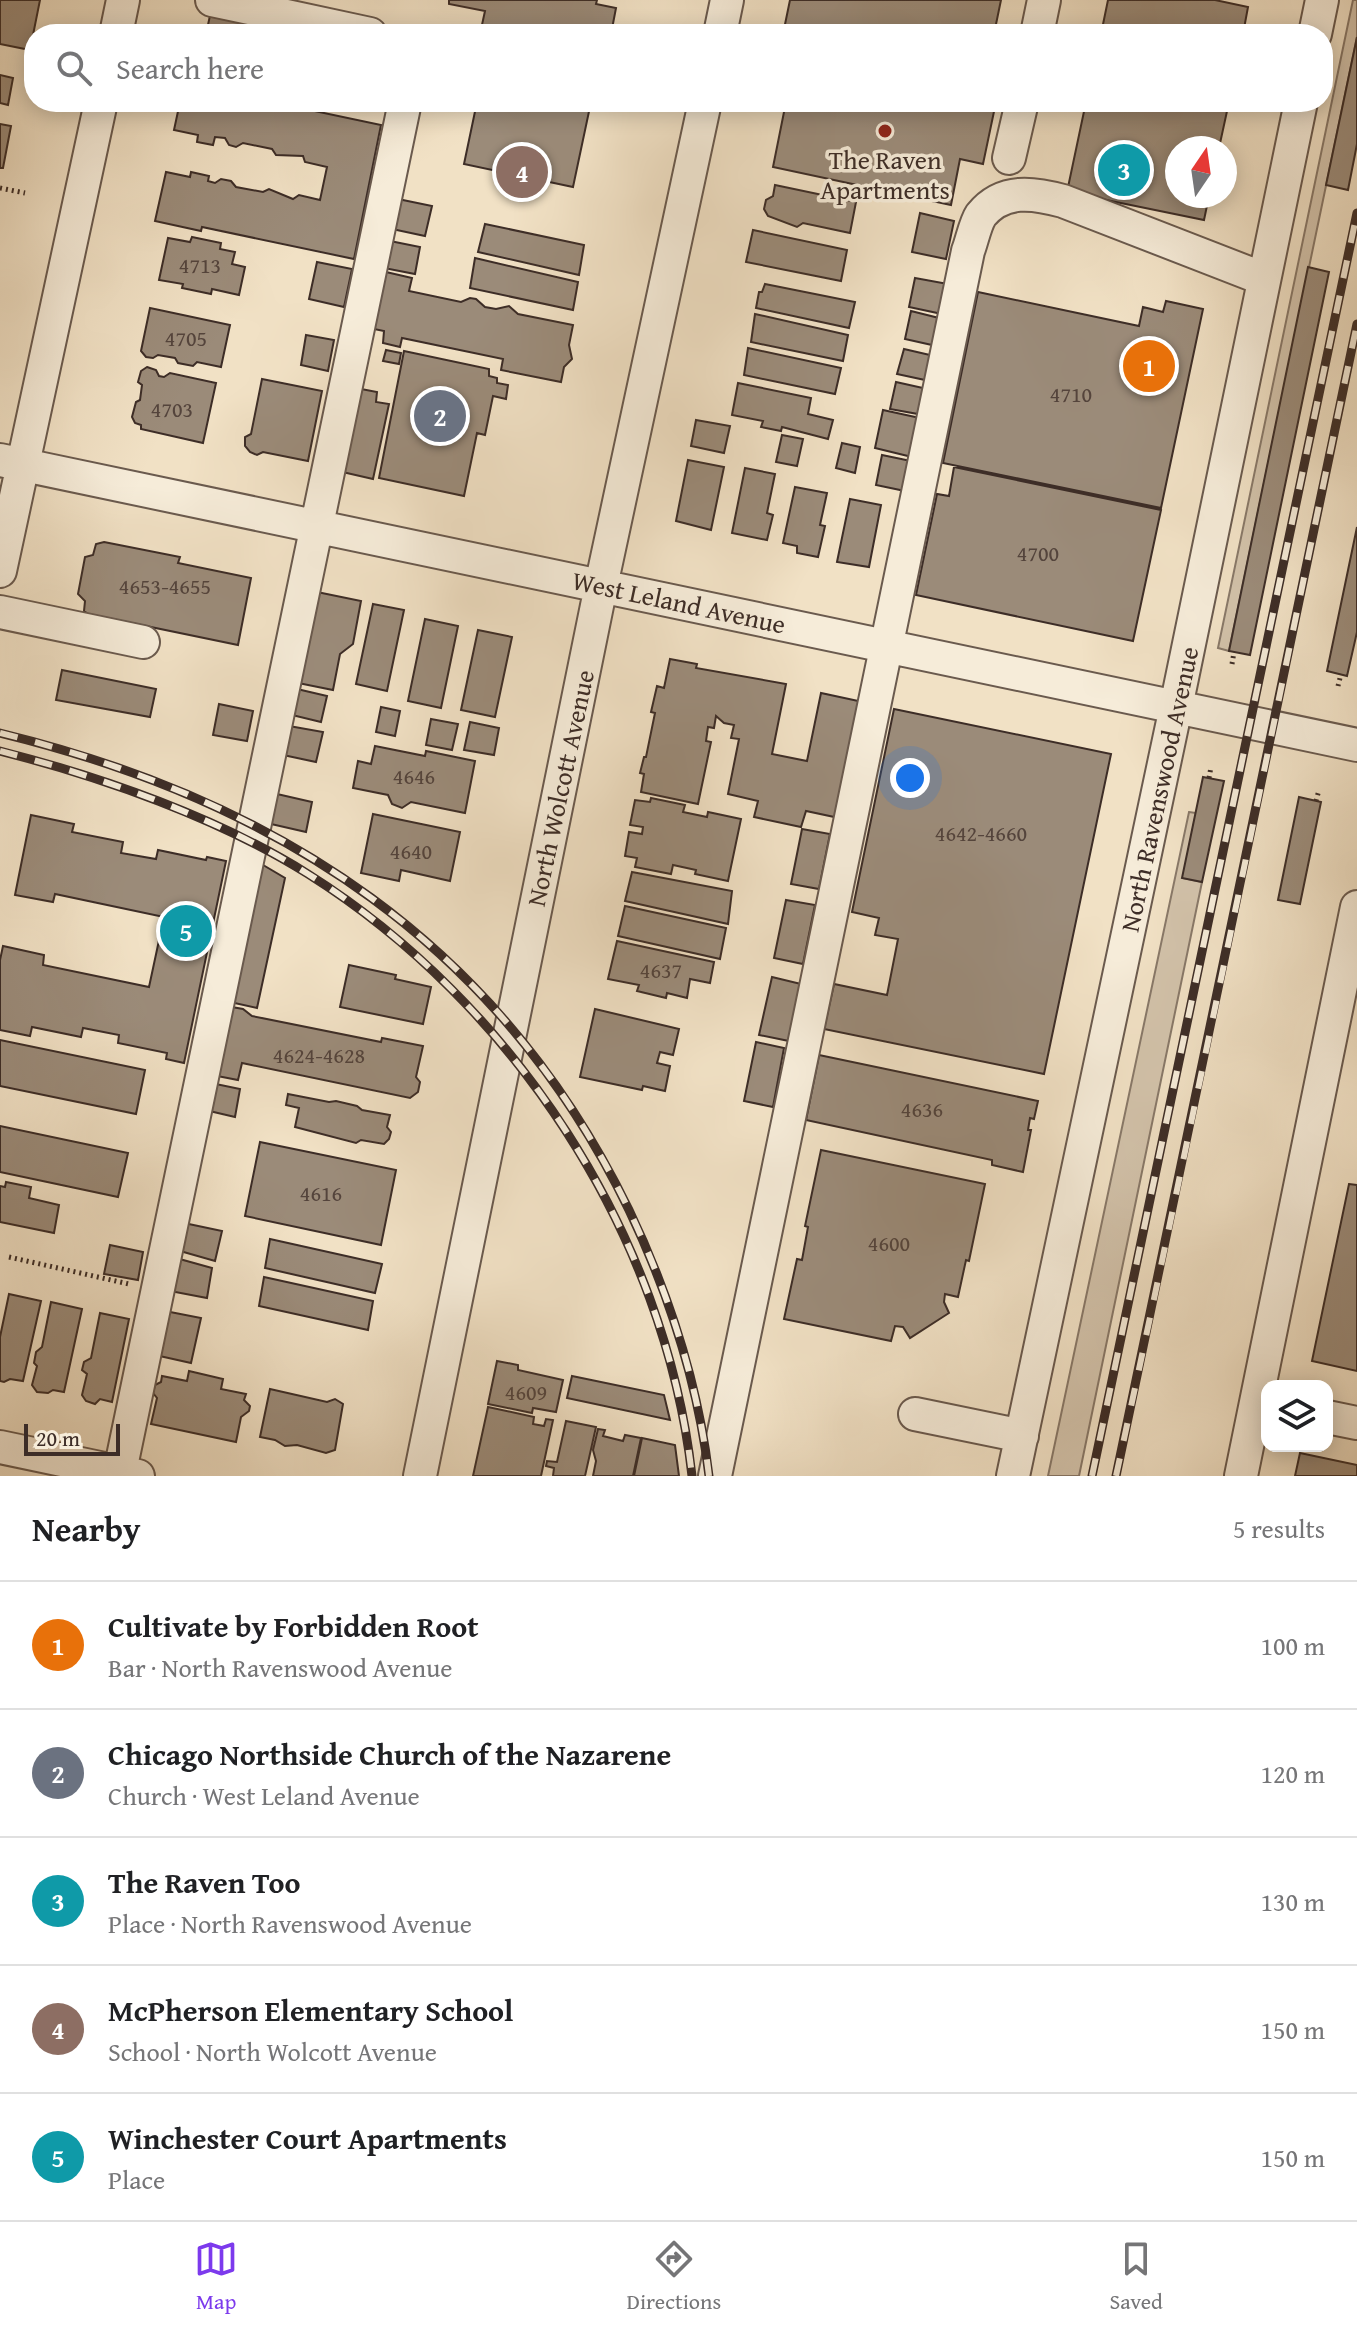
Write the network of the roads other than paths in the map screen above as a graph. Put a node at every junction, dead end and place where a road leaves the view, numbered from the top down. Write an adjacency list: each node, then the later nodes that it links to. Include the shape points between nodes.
1 (123, 0): 6 (street)
2 (212, 0): 7 (street)
3 (727, 0): 8 (street)
4 (1044, 0): 9 (street)
5 (1322, 0): 10 (street)
6 (118, 24)
7 (324, 24)
8 (722, 24)
9 (1039, 24)
10 (1317, 24)
11 (98, 112): 18 (street)
12 (403, 112): 19 (street)
13 (703, 112): 21 (street, North Wolcott Avenue)
14 (1020, 112): 16 (street)
15 (1299, 112): 17 (street, North Ravenswood Avenue)
16 (1009, 158)
17 (1264, 279): 24 (street, via 1035,193 1007,197 981,216 968,251); 25 (street, North Ravenswood Avenue)
18 (11, 462): 19 (street, West Leland Avenue); 20 (street)
19 (317, 526): 21 (street, West Leland Avenue); 35 (street, via 158,1290)
20 (0, 571)
21 (601, 586): 24 (street, West Leland Avenue); 36 (street, North Wolcott Avenue)
22 (0, 612): 23 (street)
23 (143, 642)
24 (886, 646): 25 (street, West Leland Avenue); 37 (street)
25 (1176, 707): 26 (street, West Leland Avenue); 33 (street, North Ravenswood Avenue)
26 (1357, 745)
27 (1357, 907): 28 (street)
28 (1265, 1380)
29 (1261, 1403): 39 (street)
30 (915, 1414): 33 (street)
31 (1333, 1418): 32 (street)
32 (1357, 1423)
33 (1022, 1436): 38 (street, North Ravenswood Avenue)
34 (0, 1447): 35 (street)
35 (125, 1475)
36 (420, 1476)
37 (715, 1476)
38 (1013, 1476)
39 (1241, 1476)

